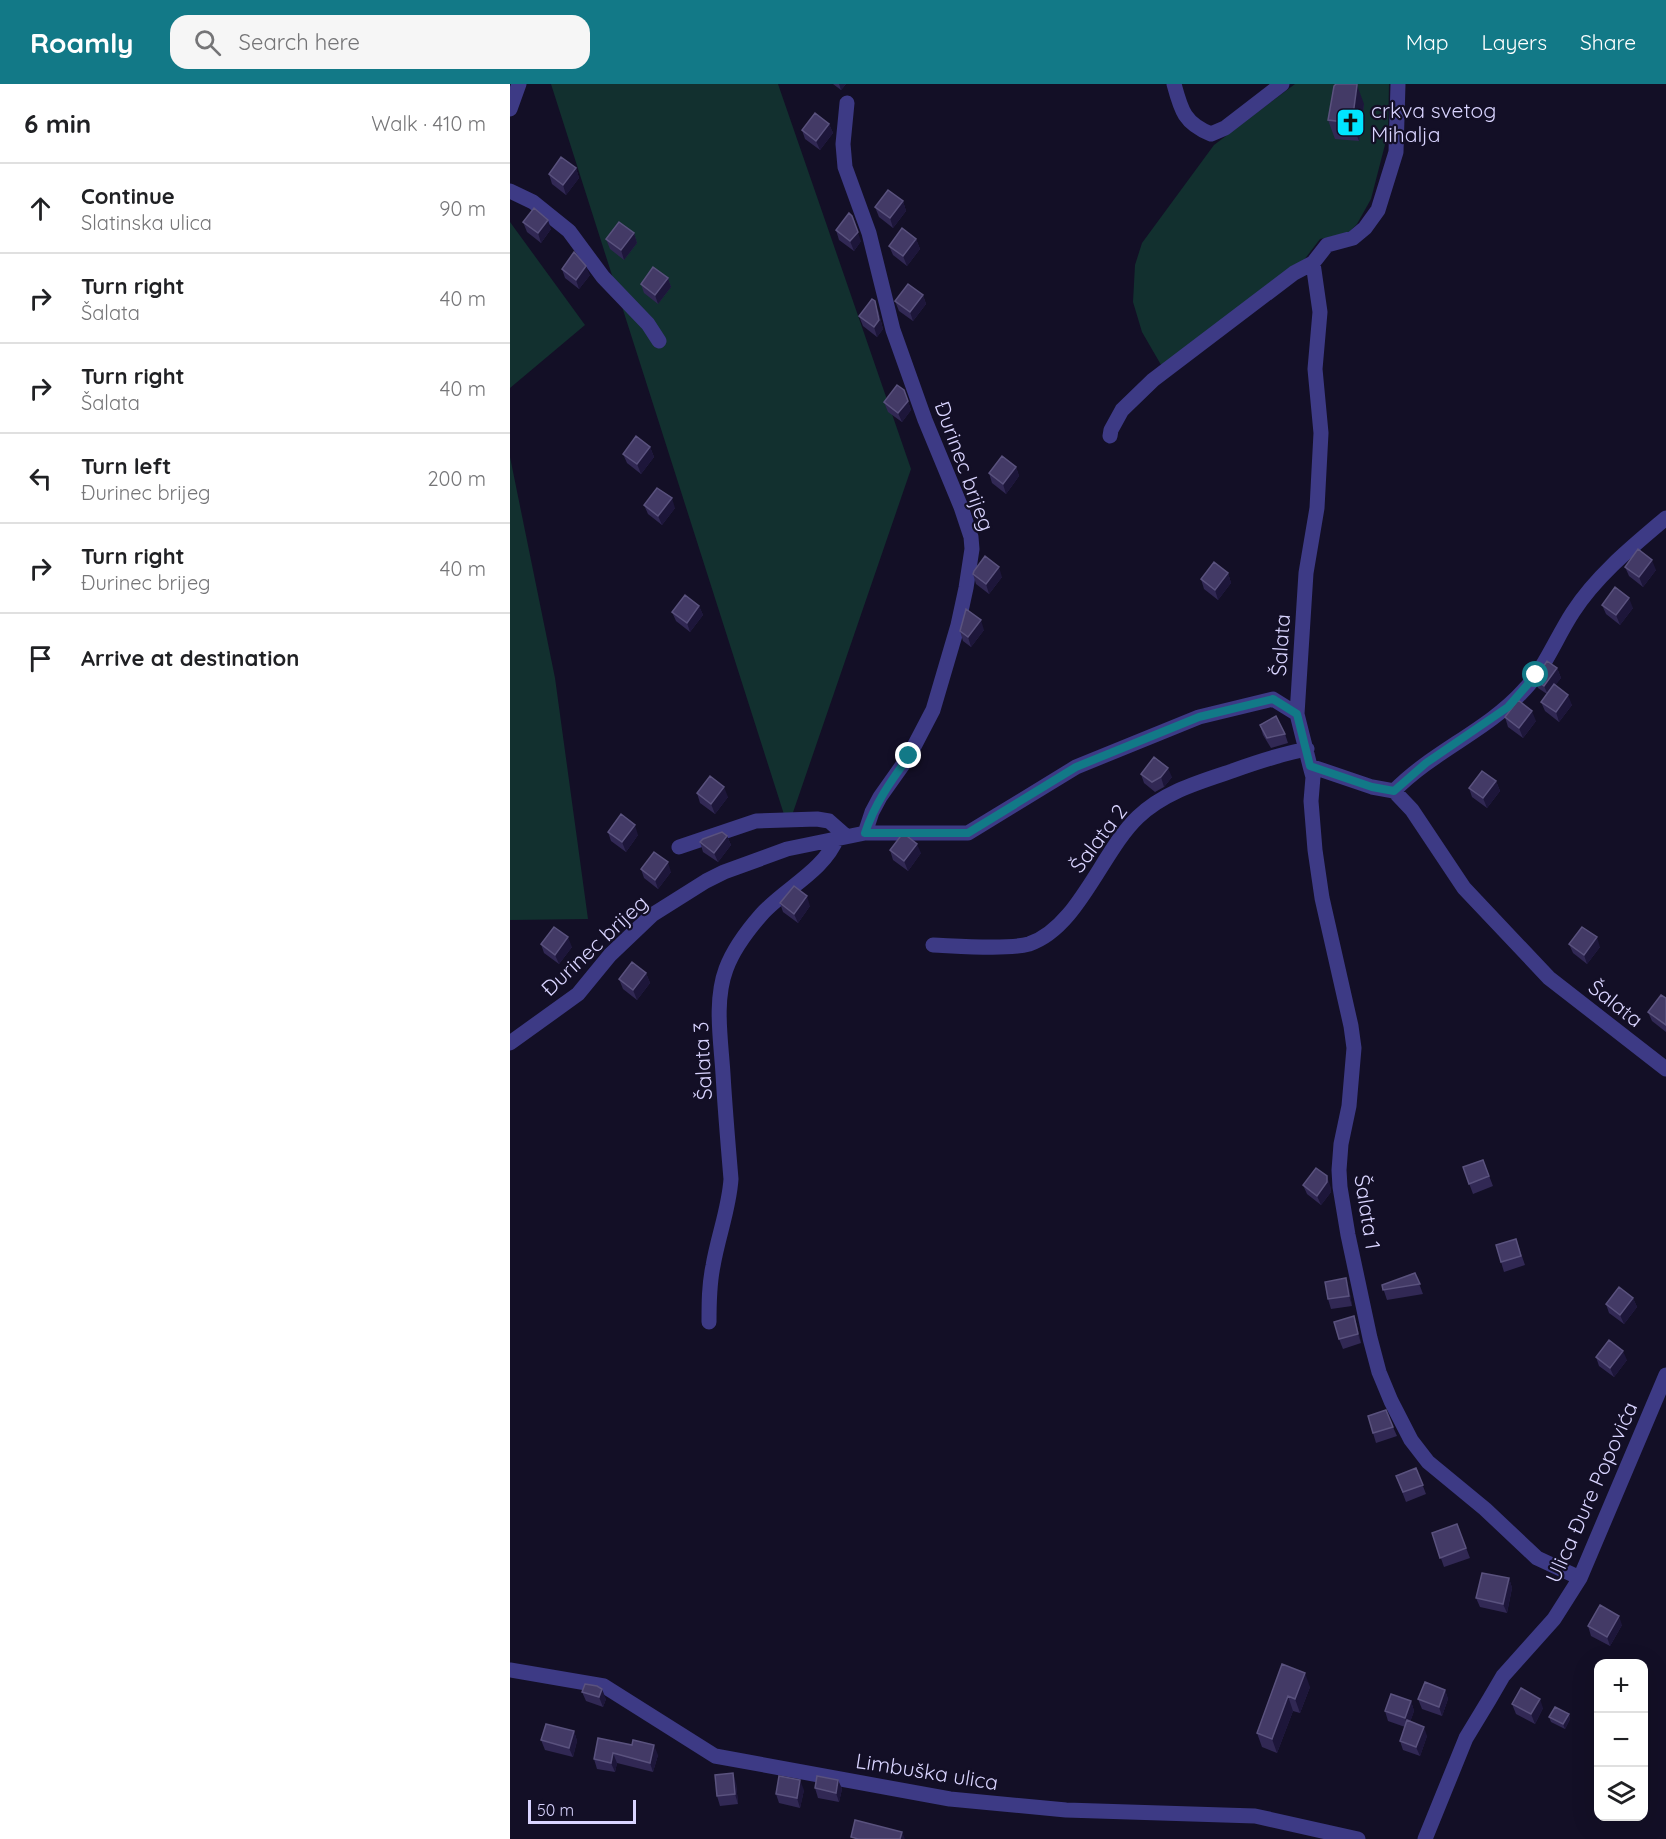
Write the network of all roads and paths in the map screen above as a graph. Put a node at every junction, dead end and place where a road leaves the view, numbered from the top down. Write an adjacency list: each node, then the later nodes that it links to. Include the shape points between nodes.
1 (519, 84): 6 (street)
2 (1174, 84): 3 (street, via 1183,113 1196,128 1210,134 1225,128)
3 (1282, 84)
4 (1398, 84): 8 (street, via 1396,152 1378,210 1353,238 1327,245)
5 (847, 103): 16 (street, Đurinec brijeg, via 845,166 869,233 893,330 961,507 972,549 958,625 933,710 909,756 880,797)
6 (510, 109)
7 (510, 191): 9 (street, via 533,202 569,231)
8 (1313, 263): 10 (street, via 1294,273 1153,380 1122,410); 12 (street, Šalata, via 1320,312 1316,369 1321,433 1317,508 1306,573)
9 (659, 341)
10 (1110, 436)
11 (1666, 518): 15 (street, via 1584,596 1536,675 1508,707 1426,763)
12 (1297, 714): 13 (street, Šalata); 16 (street, Đurinec brijeg, via 1273,699 1199,717 1076,767 968,833)
13 (1307, 749): 14 (street, Šalata); 19 (street, Šalata 2, via 1183,787 1148,808 1122,834 1072,910 1039,939 1018,946)
14 (1310, 766): 15 (street); 24 (street, Šalata 1, via 1322,898 1354,1048 1341,1144 1340,1187 1379,1372 1411,1440 1428,1462 1537,1558)
15 (1394, 791): 21 (street, Šalata, via 1412,810 1464,888 1549,978)
16 (865, 833): 17 (street, Đurinec brijeg)
17 (842, 837): 18 (street, via 829,821 756,820); 20 (street, Đurinec brijeg, via 762,857 706,881 652,915 610,955 578,994); 22 (street, Šalata 3, via 762,914 742,938 726,969 720,998 721,1041 731,1179 709,1289)
18 (679, 847)
19 (933, 945)
20 (510, 1043)
21 (1666, 1069)
22 (709, 1323)
23 (1666, 1375): 24 (street, Ulica Đure Popovića)
24 (1580, 1578): 27 (street, Ulica Đure Popovića, via 1554,1619 1503,1676 1466,1738)
25 (510, 1670): 26 (street, Limbuška ulica, via 604,1686 715,1756 950,1799 1066,1810 1255,1816)
26 (1358, 1839)
27 (1425, 1839)

